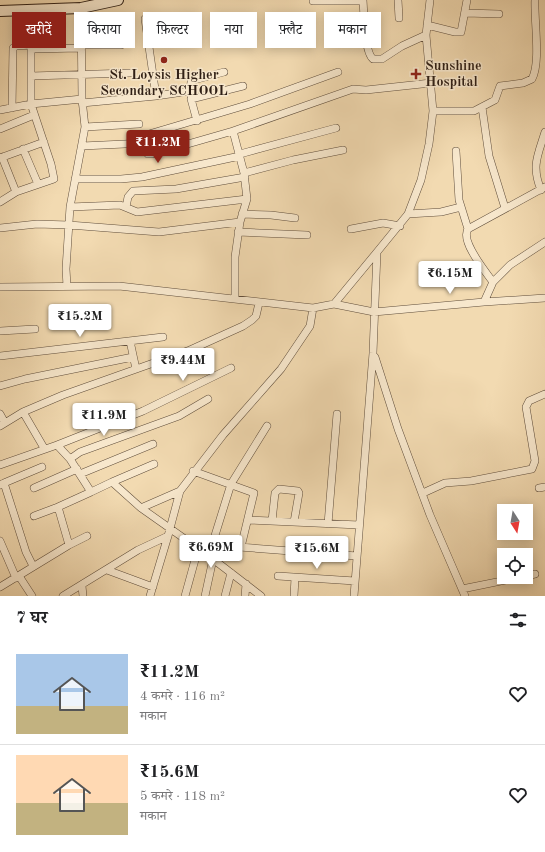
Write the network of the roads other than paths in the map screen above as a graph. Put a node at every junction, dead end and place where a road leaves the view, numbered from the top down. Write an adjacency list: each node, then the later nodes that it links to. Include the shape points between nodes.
1 (118, 0): 9 (main road)
2 (363, 0): 7 (street); 18 (street, via 367,48 373,59 382,59)
3 (398, 0): 16 (street)
4 (430, 0): 17 (street)
5 (467, 0): 14 (street)
6 (535, 0): 35 (street, via 534,75 528,81 500,86 496,98)
7 (313, 1)
8 (66, 4): 9 (main road); 10 (main road)
9 (81, 8): 13 (street)
10 (34, 9): 11 (main road); 12 (street)
11 (0, 11)
12 (34, 12)
13 (81, 12)
14 (466, 13): 15 (street); 17 (street, via 460,32)
15 (499, 14)
16 (399, 18)
17 (427, 25): 18 (street)
18 (426, 35): 28 (street)
19 (13, 48): 36 (street)
20 (31, 48): 27 (street)
21 (81, 48): 26 (street)
22 (149, 48): 31 (street)
23 (224, 72): 30 (street, via 194,80 191,82)
24 (338, 72): 40 (street)
25 (130, 73): 26 (street)
26 (82, 74): 27 (street); 33 (street)
27 (31, 76): 34 (street)
28 (431, 83): 38 (street); 45 (street, via 366,90 353,88)
29 (242, 86): 32 (street)
30 (190, 91): 31 (street); 32 (street)
31 (156, 96): 33 (street)
32 (191, 99): 40 (street)
33 (82, 101): 34 (street); 42 (street)
34 (31, 104): 36 (street); 39 (street)
35 (482, 107): 38 (street, via 471,111); 65 (street, via 489,156)
36 (12, 108): 37 (street)
37 (0, 110)
38 (433, 111): 67 (street, via 422,173)
39 (34, 115): 44 (street); 47 (street)
40 (198, 121): 48 (street, via 149,134)
41 (139, 124): 42 (street)
42 (85, 127): 49 (street)
43 (336, 128): 53 (street)
44 (0, 129)
45 (233, 131): 48 (street, via 153,154 148,154); 53 (street)
46 (545, 132): 58 (street, via 535,167 536,178)
47 (44, 142): 50 (street); 57 (street, via 54,179)
48 (146, 144): 49 (street)
49 (82, 146): 56 (street)
50 (23, 149): 54 (street); 57 (street)
51 (343, 150): 55 (street, via 293,160)
52 (456, 151): 64 (street)
53 (240, 155): 55 (street); 56 (street, via 142,177)
54 (1, 157): 59 (street)
55 (244, 175): 60 (street); 63 (street, via 171,190 133,192 128,197)
56 (75, 179): 62 (street)
57 (38, 184): 59 (street)
58 (543, 188): 65 (street)
59 (16, 192): 61 (street)
60 (247, 199): 63 (street, via 137,212); 66 (street)
61 (0, 202)
62 (70, 207): 63 (street); 70 (street)
63 (126, 207)
64 (461, 207): 67 (street, via 441,212); 74 (street)
65 (505, 208): 74 (street)
66 (242, 214): 68 (street, via 271,214); 69 (street)
67 (408, 214): 71 (street)
68 (295, 218)
69 (240, 222): 70 (street, via 159,232); 75 (street)
70 (69, 225): 72 (street, via 37,224); 80 (street, via 66,269)
71 (400, 226): 73 (street, via 383,223); 78 (street)
72 (0, 228)
73 (350, 229)
74 (468, 229): 79 (street, via 466,238)
75 (238, 232): 76 (street); 83 (street)
76 (307, 235)
77 (545, 242): 79 (street, via 510,265)
78 (377, 252): 86 (street); 88 (street)
79 (493, 282): 85 (street)
80 (68, 286): 81 (street); 83 (street, via 119,286)
81 (0, 287)
82 (545, 298): 85 (street)
83 (235, 299): 84 (street)
84 (260, 302): 87 (street); 97 (street, via 256,316 243,326 190,350)
85 (484, 302): 88 (street)
86 (334, 304): 87 (street); 88 (street)
87 (313, 308): 114 (street, via 310,326 280,369)
88 (374, 312): 93 (street)
89 (35, 329): 90 (street)
90 (0, 331)
91 (163, 337): 92 (street)
92 (130, 341): 94 (street); 95 (street)
93 (373, 353): 121 (street, via 398,429); 129 (street)
94 (0, 356)
95 (133, 356): 97 (street); 98 (street)
96 (231, 368): 107 (street, via 143,411)
97 (136, 370): 101 (street)
98 (0, 386)
99 (545, 394): 121 (street, via 529,401 526,407 535,462 532,469 471,481 444,483)
100 (208, 399): 109 (street, via 179,416 80,452)
101 (23, 412): 104 (street); 108 (street)
102 (0, 414): 104 (street)
103 (336, 414): 128 (street)
104 (3, 424)
105 (267, 426): 117 (street)
106 (153, 444): 113 (street)
107 (57, 445): 108 (street); 109 (street)
108 (44, 448): 111 (street)
109 (70, 459): 113 (street)
110 (154, 464): 115 (street)
111 (0, 465)
112 (42, 467): 116 (street)
113 (78, 471): 118 (street); 120 (street)
114 (193, 471): 117 (street); 119 (street)
115 (112, 482): 120 (street); 123 (street)
116 (2, 484): 140 (street)
117 (231, 484): 125 (street, via 254,493); 134 (street)
118 (34, 488)
119 (180, 491): 123 (street); 130 (street)
120 (91, 492): 122 (street)
121 (423, 493): 152 (street)
122 (58, 506): 124 (street); 133 (street)
123 (140, 508): 130 (street)
124 (34, 516)
125 (248, 520): 126 (street); 135 (street)
126 (272, 522): 127 (street); 127 (street, via 275,493 279,489 299,492)
127 (294, 522): 128 (street)
128 (328, 524): 129 (street)
129 (359, 525): 138 (street)
130 (169, 533): 136 (street); 141 (street); 151 (street)
131 (87, 536): 133 (street)
132 (0, 541): 137 (street)
133 (69, 545): 140 (street)
134 (212, 545): 135 (street); 139 (street)
135 (241, 547): 138 (street)
136 (198, 549): 139 (street); 157 (street)
137 (2, 553): 144 (street)
138 (357, 556): 146 (street)
139 (211, 558): 142 (street); 158 (street)
140 (33, 566): 144 (street)
141 (107, 570): 150 (street); 151 (street)
142 (231, 573): 148 (street); 159 (street)
143 (278, 576): 145 (street)
144 (17, 577): 149 (street); 153 (street)
145 (295, 578): 146 (street); 162 (street)
146 (355, 581): 163 (street)
147 (497, 582): 152 (street)
148 (246, 584): 160 (street); 161 (street)
149 (0, 586)
150 (82, 586): 154 (street); 155 (street)
151 (153, 587): 156 (street)
152 (462, 589): 164 (street)
153 (32, 596)
154 (63, 596)
155 (83, 596)
156 (150, 596)
157 (185, 596)
158 (205, 596)
159 (226, 596)
160 (245, 596)
161 (261, 596)
162 (294, 596)
163 (354, 596)
164 (465, 596)

